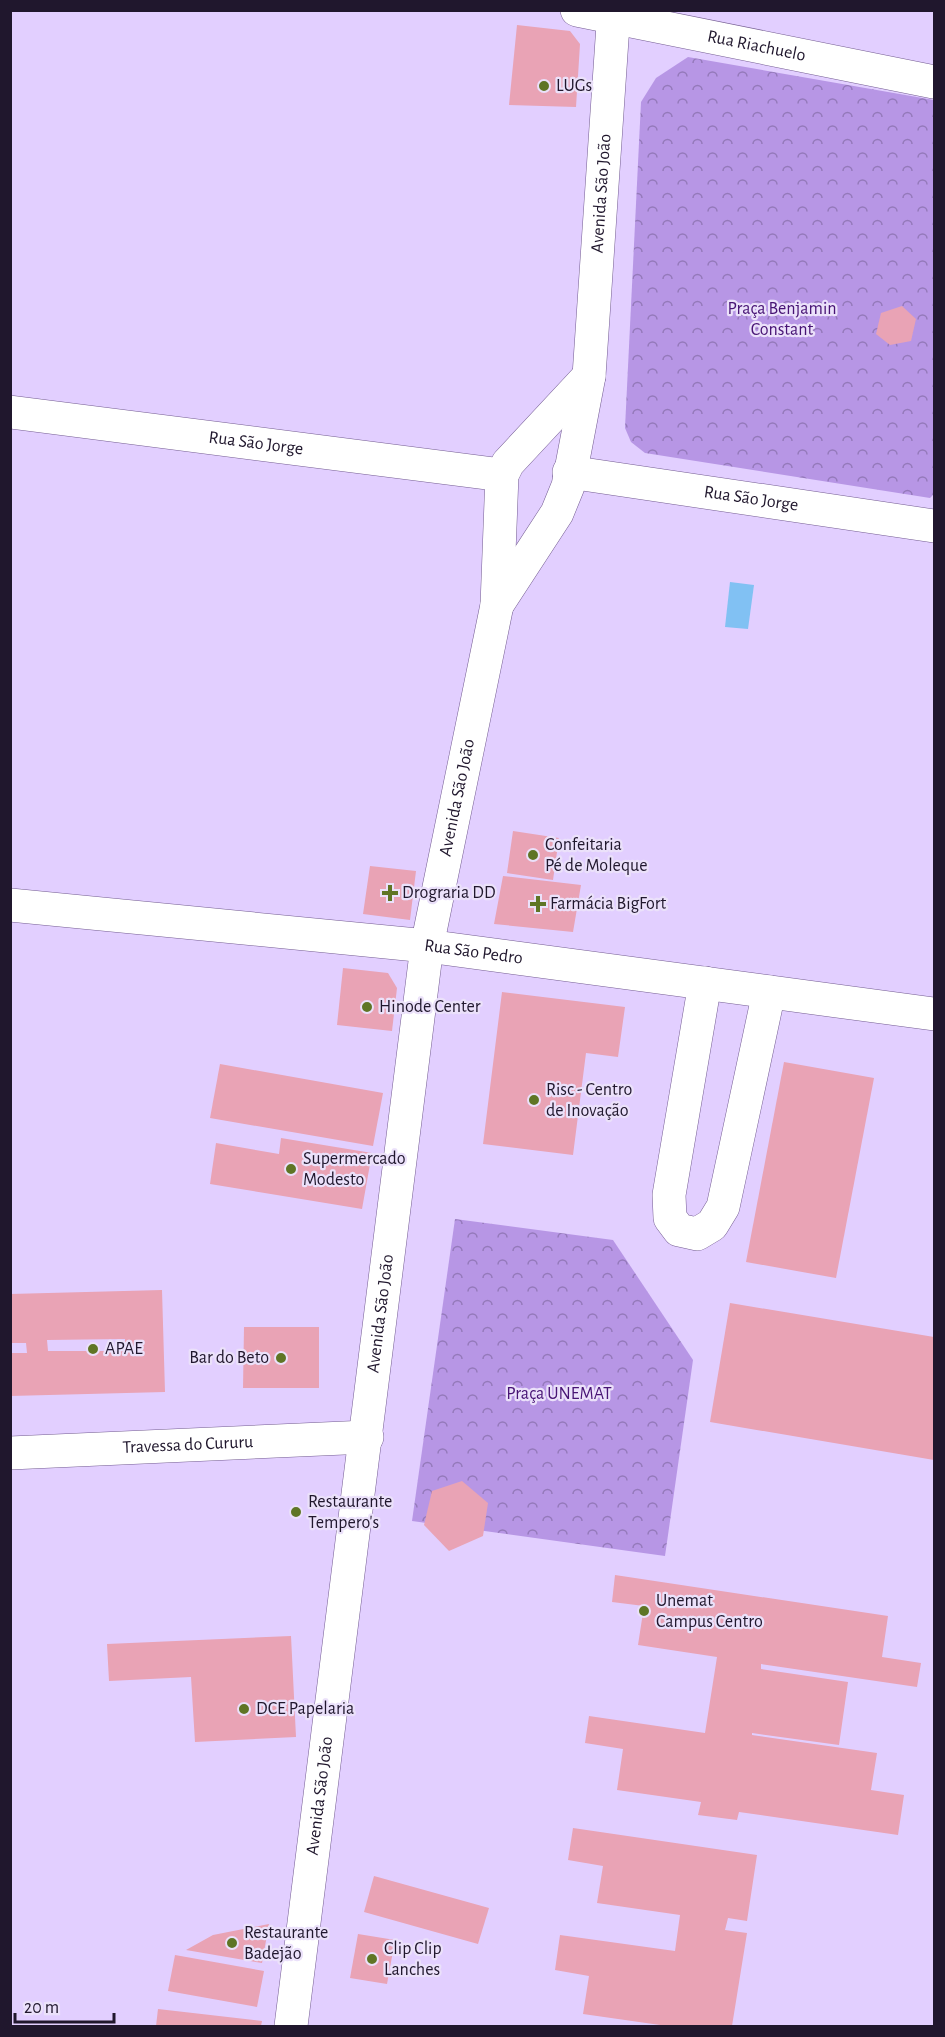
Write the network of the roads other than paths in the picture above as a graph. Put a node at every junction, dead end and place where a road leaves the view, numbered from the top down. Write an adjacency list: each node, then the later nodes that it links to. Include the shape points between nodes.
1 (577, 10): 2 (street, Rua Riachuelo)
2 (614, 13): 3 (street, Rua Riachuelo); 4 (street, Avenida São João)
3 (934, 82)
4 (589, 376): 6 (street); 7 (street, Avenida São João)
5 (10, 412): 8 (street, Rua São Jorge)
6 (524, 447): 7 (street, via 555,455); 8 (street, via 508,463)
7 (569, 472): 9 (street, Avenida São João, via 565,497); 10 (street, Rua São Jorge)
8 (501, 487): 9 (street, via 510,508 530,518); 11 (street, Avenida São João)
9 (557, 513): 11 (street, Avenida São João)
10 (934, 526)
11 (497, 605): 13 (street, Avenida São João)
12 (10, 905): 13 (street, Rua São Pedro)
13 (427, 946): 14 (street, Rua São Pedro); 17 (street, Avenida São João)
14 (705, 983): 15 (street, Rua São Pedro); 15 (street, via 669,1196 670,1218 679,1230 696,1234 712,1225 723,1207)
15 (769, 992): 16 (street, Rua São Pedro)
16 (934, 1014)
17 (367, 1437): 18 (street, Travessa do Cururu); 19 (street, Avenida São João)
18 (10, 1453)
19 (291, 2026)

